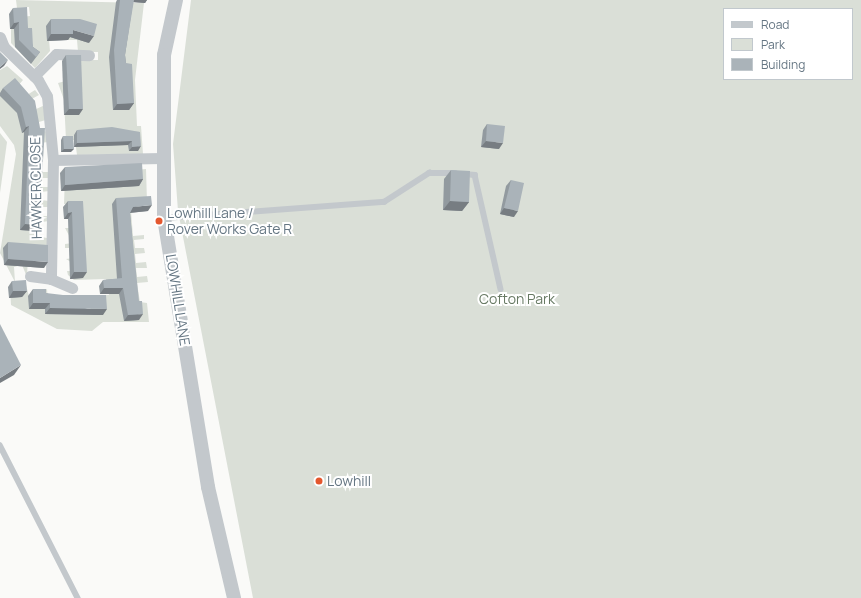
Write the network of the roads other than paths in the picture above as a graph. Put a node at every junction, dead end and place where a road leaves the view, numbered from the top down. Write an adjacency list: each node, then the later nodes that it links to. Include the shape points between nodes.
1 (176, 0): 5 (street, LOWHILL LANE, via 164,55)
2 (0, 37): 4 (street, HAWKER CLOSE, via 4,47)
3 (89, 55): 4 (street, via 56,54)
4 (34, 76): 6 (street, HAWKER CLOSE, via 47,96)
5 (162, 158): 6 (street); 7 (street, LOWHILL LANE)
6 (53, 160): 9 (street, HAWKER CLOSE)
7 (164, 218): 11 (lane, via 384,202 429,173 475,175); 14 (street, LOWHILL LANE, via 208,487)
8 (30, 276): 9 (street)
9 (51, 279): 10 (street)
10 (72, 288)
11 (500, 289)
12 (0, 445): 13 (lane)
13 (78, 598)
14 (234, 598)

